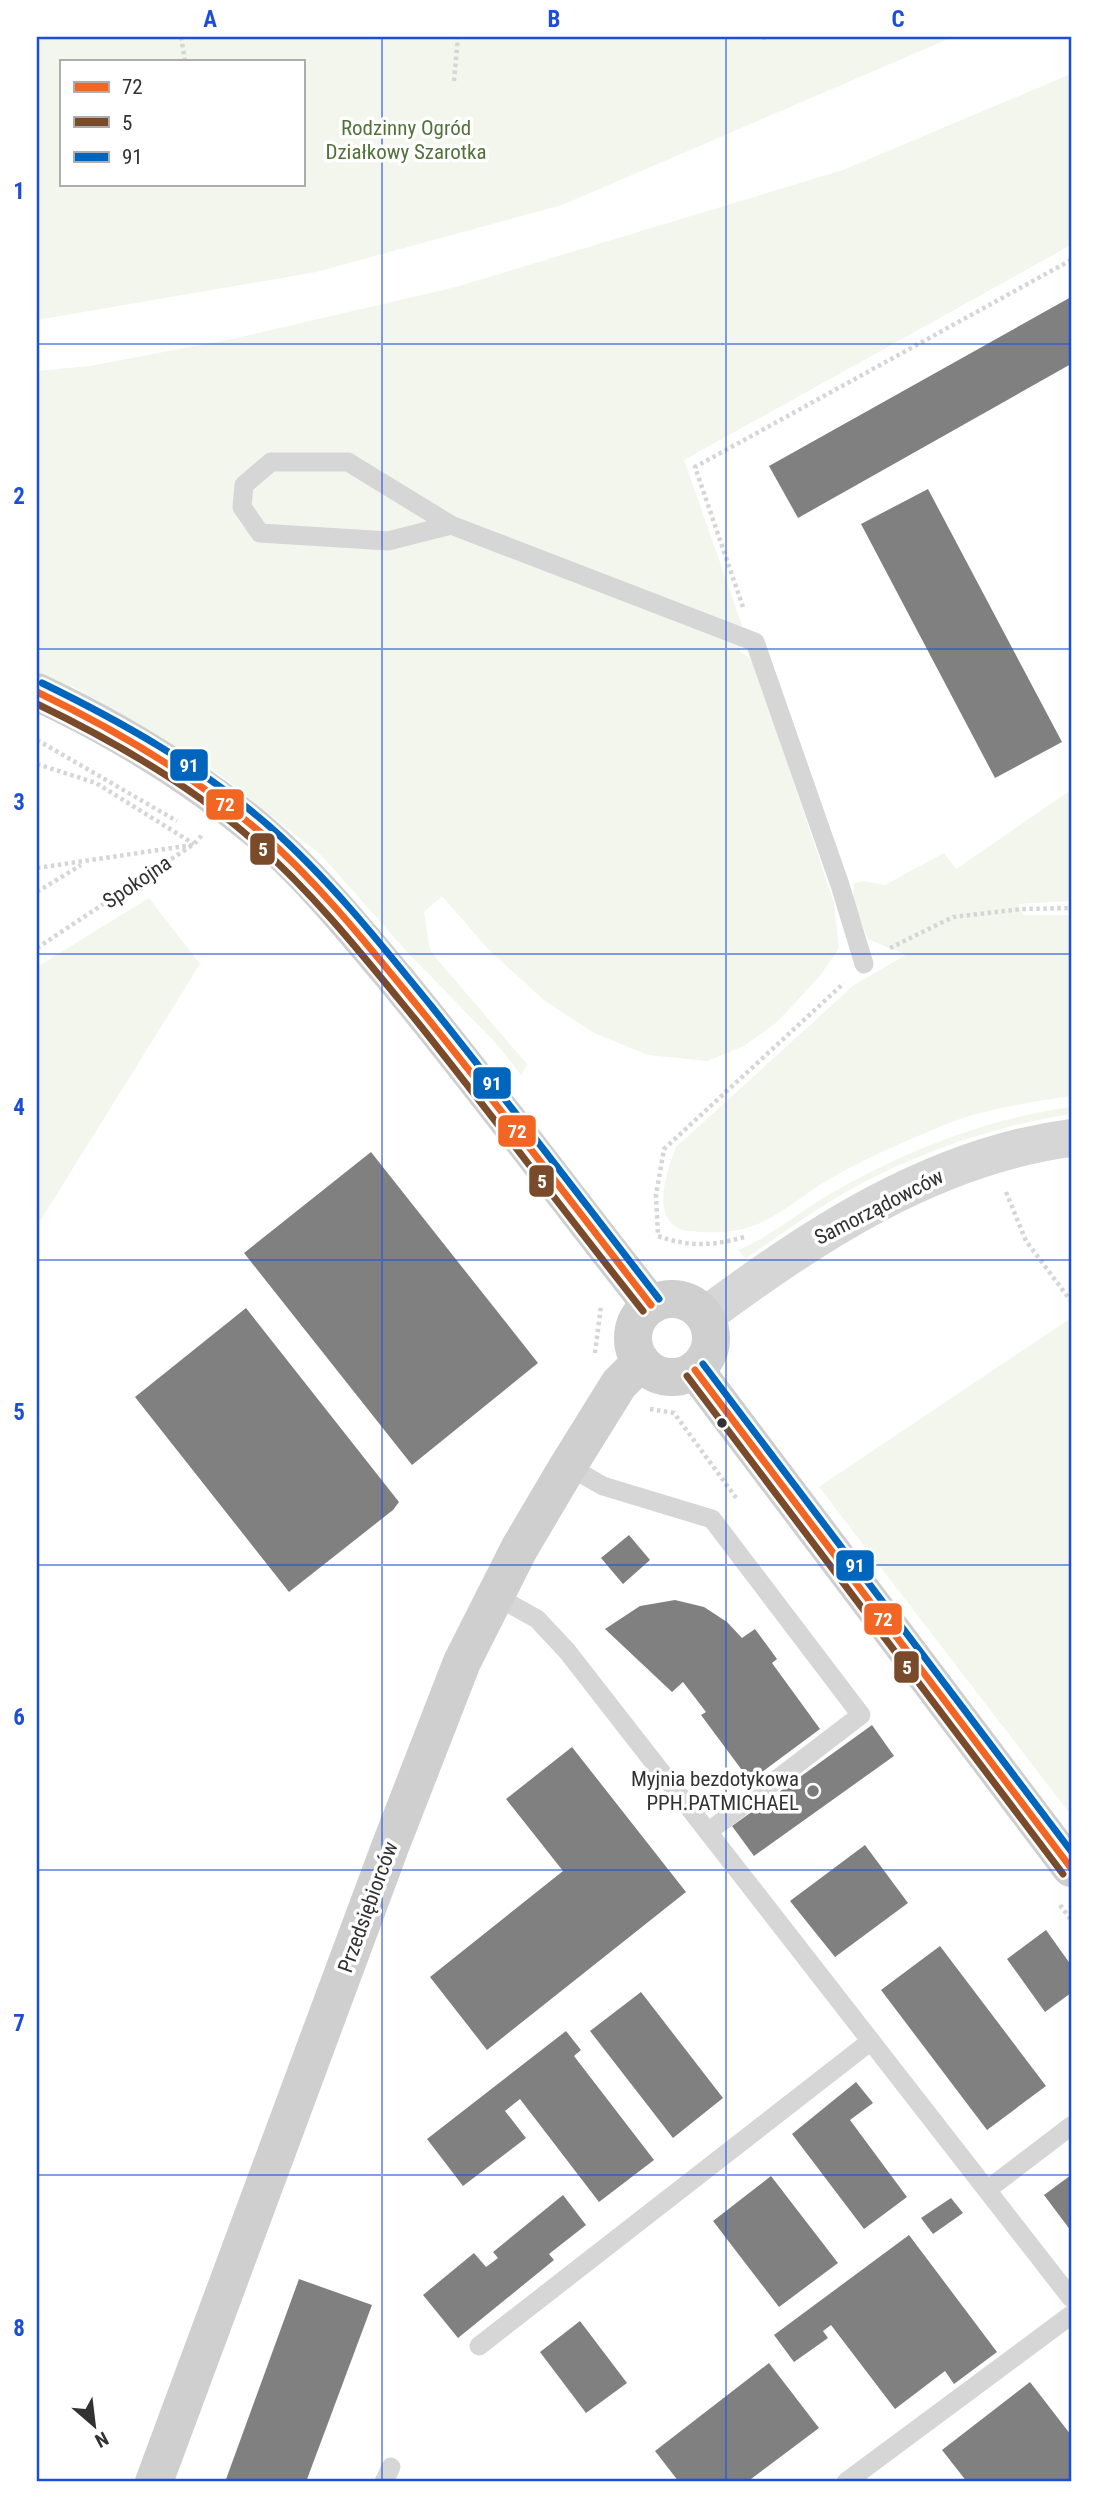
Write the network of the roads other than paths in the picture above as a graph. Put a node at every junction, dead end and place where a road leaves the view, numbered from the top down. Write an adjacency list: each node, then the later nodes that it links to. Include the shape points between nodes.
1 (451, 525): 1 (lane, via 348,462 271,462 244,485 242,507 261,533 388,541); 3 (lane, via 755,642)
2 (37, 692): 5 (street, via 112,730 196,782 293,863 369,948)
3 (864, 964)
4 (1071, 1138): 6 (street, Samorządowców, via 1010,1150 958,1167 885,1200 800,1248)
5 (651, 1304): 6 (street, via 681,1300); 7 (street, via 634,1327 633,1342)
6 (705, 1316): 8 (street, via 710,1348)
7 (641, 1362): 8 (street, via 659,1375 674,1377); 9 (street, Przedsiębiorców, via 619,1384)
8 (695, 1370): 12 (street)
9 (568, 1466): 10 (street, Przedsiębiorców); 11 (lane, via 603,1486 712,1519 860,1715)
10 (494, 1595): 11 (lane, via 537,1619 567,1651); 19 (street, Przedsiębiorców, via 462,1662 390,1847)
11 (708, 1832): 13 (lane)
12 (1071, 1868)
13 (871, 2041): 15 (lane); 18 (lane)
14 (1071, 2126): 15 (lane)
15 (987, 2190): 16 (lane)
16 (1071, 2298)
17 (1071, 2315): 20 (lane)
18 (479, 2346)
19 (153, 2482)
20 (846, 2482)

